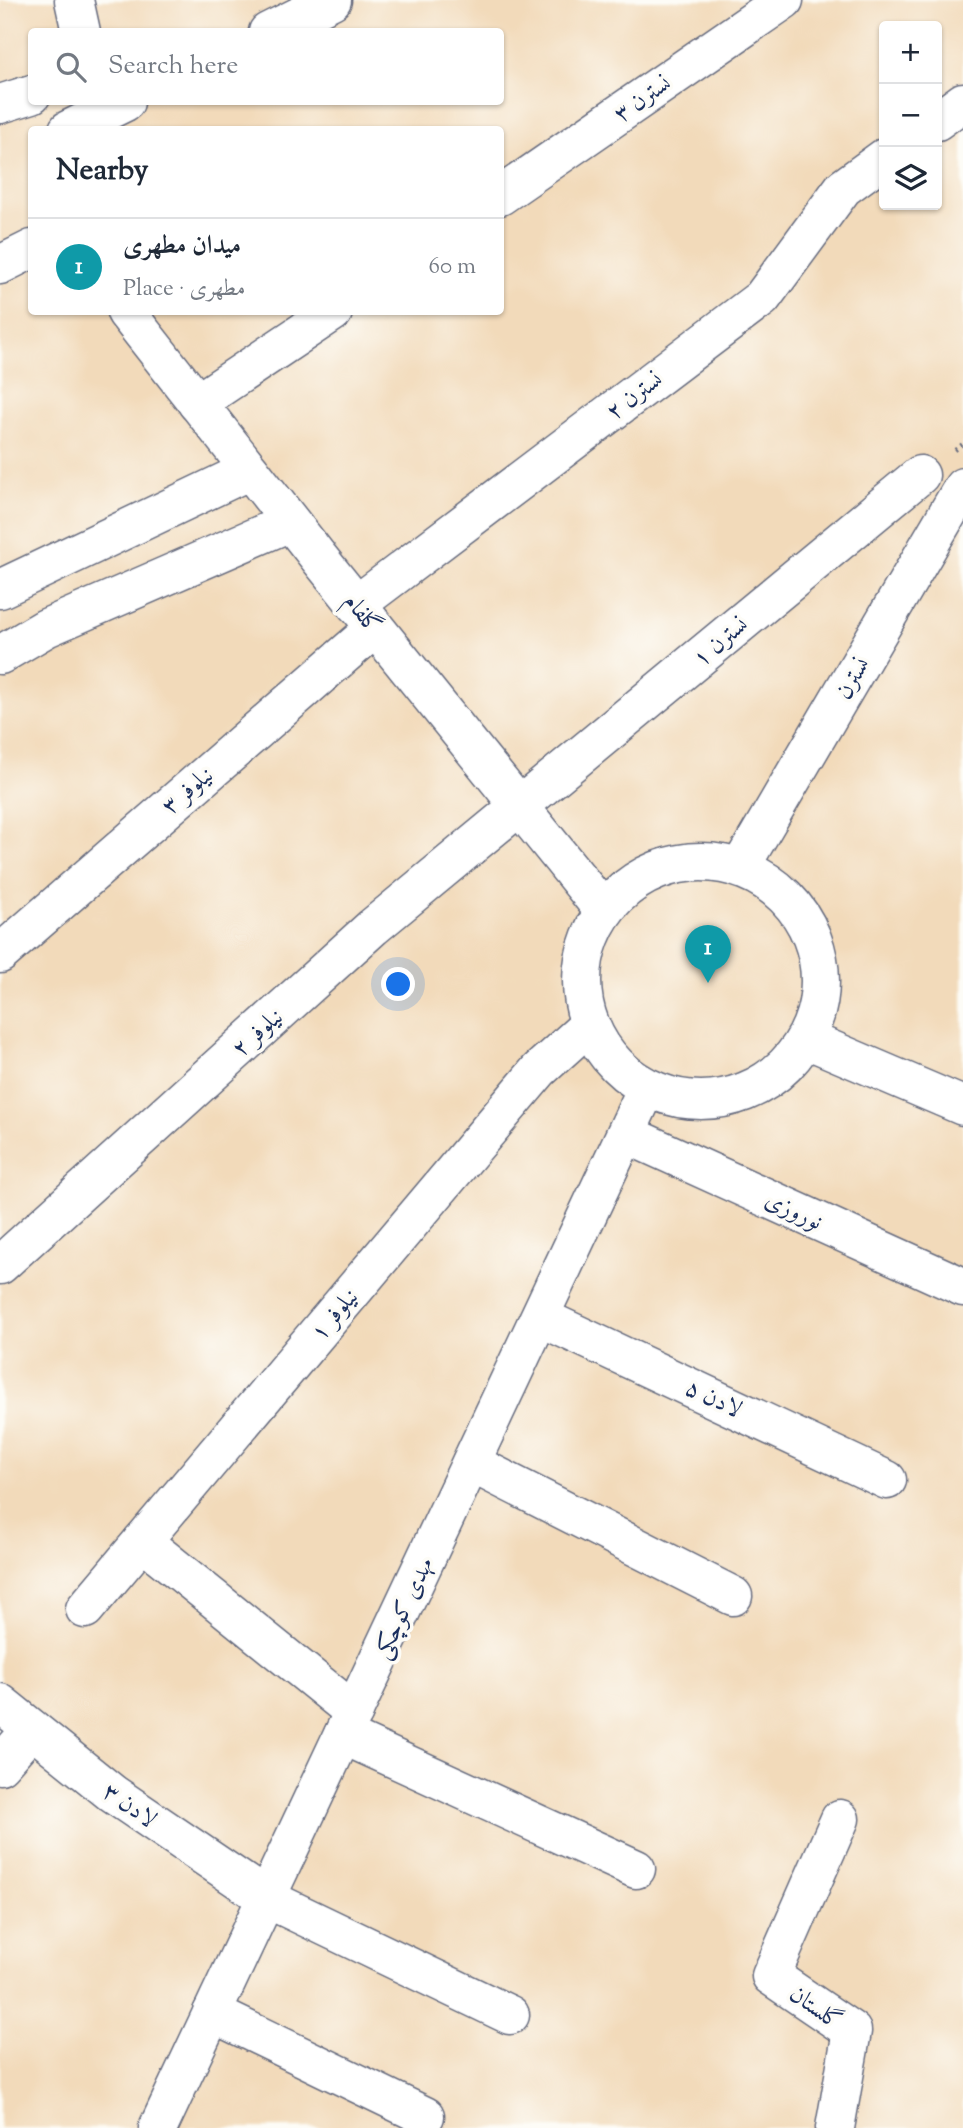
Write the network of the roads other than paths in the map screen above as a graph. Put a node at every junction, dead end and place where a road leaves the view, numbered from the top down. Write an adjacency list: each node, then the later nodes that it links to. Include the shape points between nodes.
1 (74, 0): 4 (street)
2 (332, 0): 5 (street)
3 (784, 0): 15 (street, نسترن ۳)
4 (80, 28)
5 (276, 28)
6 (28, 95): 8 (street)
7 (963, 102): 11 (street)
8 (0, 104)
9 (59, 105): 12 (street)
10 (119, 105): 13 (street)
11 (942, 117)
12 (59, 126)
13 (76, 126)
14 (879, 162): 26 (street, نسترن ۲, via 843,188 762,298)
15 (504, 193)
16 (28, 251): 17 (street)
17 (0, 265)
18 (128, 315): 20 (street, گلفام)
19 (328, 315): 20 (street)
20 (197, 402): 21 (street, گلفام)
21 (250, 470): 24 (street, گلفام); 25 (street)
22 (920, 475): 28 (street, نسترن ۱)
23 (963, 487): 29 (street, نسترن)
24 (290, 522): 26 (street, گلفام); 27 (street, via 46,628)
25 (0, 589)
26 (366, 616): 28 (street, گلفام); 31 (street, نیلوفر ۳)
27 (0, 655)
28 (520, 807): 30 (street, گلفام); 37 (street, نیلوفر ۲, via 373,927)
29 (740, 868): 30 (street, via 703,862 665,867 631,884); 33 (street, via 771,884 796,908 813,939 821,972 818,1007)
30 (604, 911): 32 (street, via 586,946 581,986)
31 (0, 954)
32 (589, 1024): 34 (street, via 603,1051 623,1072); 42 (street, نیلوفر ۱, via 538,1070)
33 (806, 1039): 34 (street, via 784,1068 742,1093 719,1100 682,1099); 35 (street)
34 (648, 1088): 36 (street, مهدی کوچکی)
35 (963, 1106)
36 (626, 1133): 38 (street, نوروزی); 39 (street, مهدی کوچکی)
37 (0, 1265)
38 (963, 1287)
39 (540, 1317): 40 (street, مهدی کوچکی); 41 (street, لادن ۵)
40 (471, 1463): 43 (street); 46 (street, مهدی کوچکی)
41 (887, 1480)
42 (142, 1541): 44 (street, نیلوفر ۱); 46 (street)
43 (733, 1596)
44 (85, 1609)
45 (0, 1703): 47 (street, لادن ۳)
46 (349, 1723): 50 (street); 51 (street, مهدی کوچکی)
47 (32, 1729): 48 (street); 51 (street, لادن ۳, via 113,1794)
48 (0, 1765)
49 (840, 1819): 56 (street, گلستان, via 771,1976 852,2031)
50 (636, 1869)
51 (267, 1898): 52 (street, مهدی کوچکی); 53 (street, لادن ۳)
52 (212, 2013): 54 (street); 55 (street, مهدی کوچکی)
53 (510, 2015)
54 (425, 2116)
55 (158, 2128)
56 (835, 2128)

